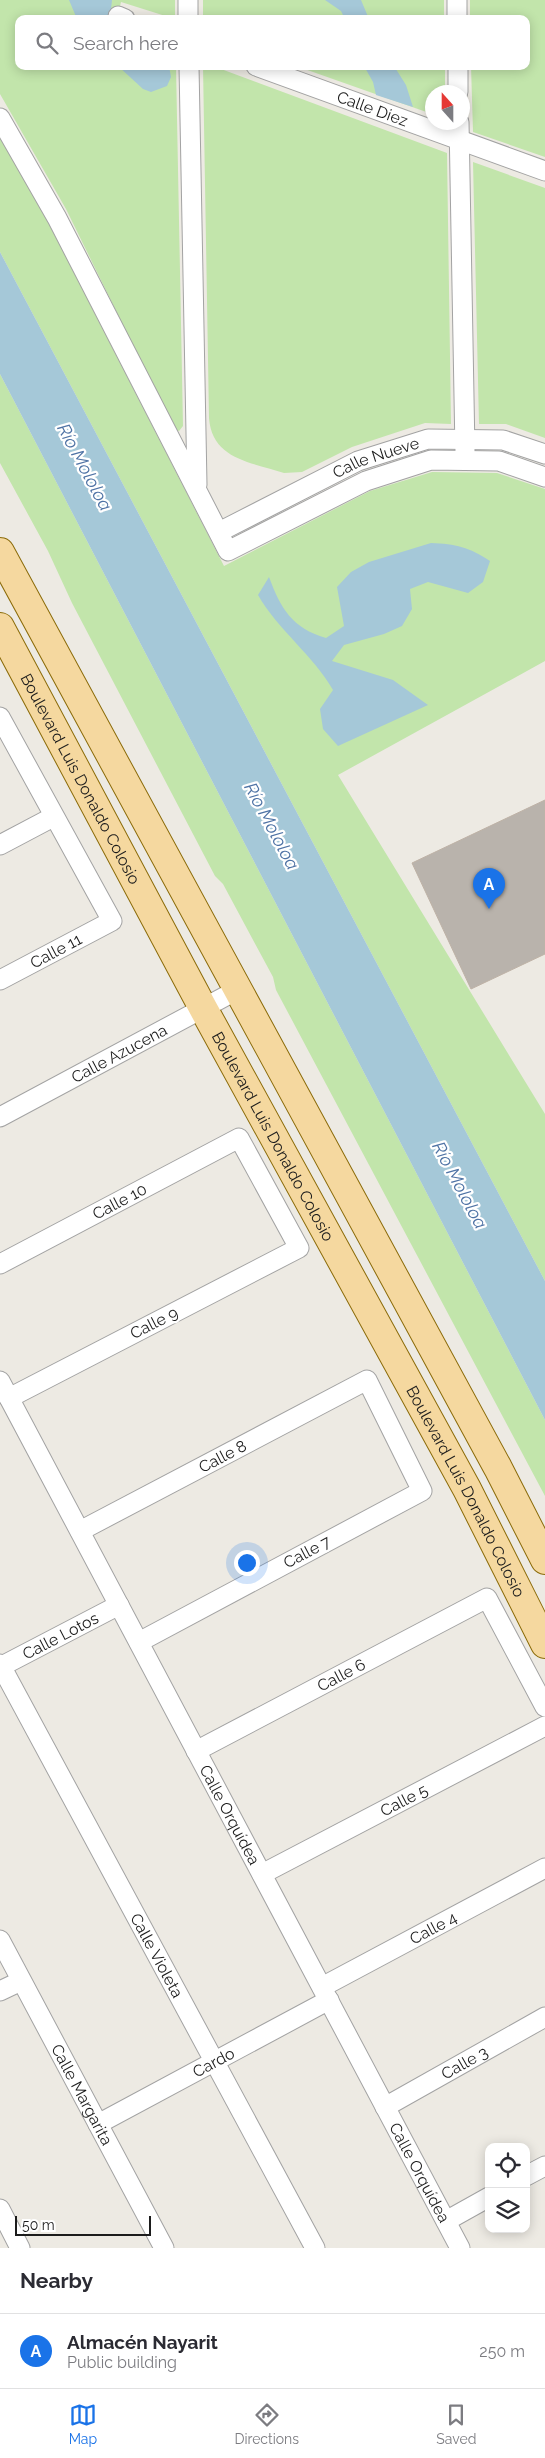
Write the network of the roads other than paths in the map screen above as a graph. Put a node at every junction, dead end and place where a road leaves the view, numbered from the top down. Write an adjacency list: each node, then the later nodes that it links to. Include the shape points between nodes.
1 (188, 0): 3 (street)
2 (457, 0): 4 (street)
3 (188, 15)
4 (457, 15)
5 (189, 70): 16 (street)
6 (268, 70): 10 (street, Calle Diez)
7 (458, 70): 8 (street)
8 (458, 85)
9 (0, 118): 16 (street, via 57,218)
10 (459, 131): 11 (street, Calle Diez); 12 (street)
11 (545, 171)
12 (465, 439): 13 (street, Calle Nueve, via 503,440); 14 (street); 17 (street, Calle Nueve, via 428,439 358,461)
13 (545, 454)
14 (465, 461): 15 (street, Calle Nueve, via 499,461); 17 (street, Calle Nueve, via 431,460 366,481 228,551)
15 (545, 477)
16 (198, 491): 17 (street)
17 (219, 532)
18 (2, 566): 24 (main road)
19 (0, 627): 25 (main road, Boulevard Luis Donaldo Colosio)
20 (0, 717): 21 (street)
21 (53, 817): 22 (street); 23 (street, Calle 11, via 112,921)
22 (0, 845)
23 (0, 980)
24 (239, 989): 25 (street, Calle Azucena); 32 (main road)
25 (203, 1008): 26 (street, Calle Azucena); 35 (main road, Boulevard Luis Donaldo Colosio, via 467,1489)
26 (0, 1117)
27 (300, 1248): 28 (street, Calle 10, via 239,1138); 29 (street, Calle 9)
28 (0, 1264)
29 (4, 1390): 31 (street, Calle Orquídea)
30 (422, 1491): 31 (street, Calle 8, via 367,1380); 34 (street, Calle 7)
31 (80, 1531): 33 (street, Calle Orquídea)
32 (545, 1560)
33 (119, 1605): 34 (street, Calle Orquídea); 36 (street, Calle Lotos)
34 (139, 1642): 39 (street, Calle Orquídea)
35 (545, 1644)
36 (0, 1666): 47 (street, Calle Violeta)
37 (545, 1707): 39 (street, Calle 6, via 487,1598)
38 (545, 1726): 41 (street, Calle 5)
39 (196, 1751): 41 (street, Calle Orquídea)
40 (545, 1868): 45 (street, Calle 4)
41 (262, 1874): 45 (street, Calle Orquídea)
42 (0, 1940): 43 (street, Calle Margarita)
43 (22, 1981): 44 (street); 49 (street, Calle Margarita)
44 (0, 1991)
45 (326, 1994): 47 (street, Cardo); 48 (street, Calle Orquídea)
46 (545, 2018): 48 (street, Calle 3)
47 (214, 2062): 49 (street, Cardo); 57 (street, Calle Violeta)
48 (385, 2107): 54 (street, Calle Orquídea)
49 (98, 2124): 56 (street, Calle Margarita)
50 (545, 2166): 51 (street)
51 (530, 2174)
52 (485, 2199): 54 (street)
53 (0, 2209): 55 (street)
54 (446, 2221): 58 (street, Calle Orquídea)
55 (20, 2248)
56 (164, 2248)
57 (315, 2248)
58 (460, 2248)

